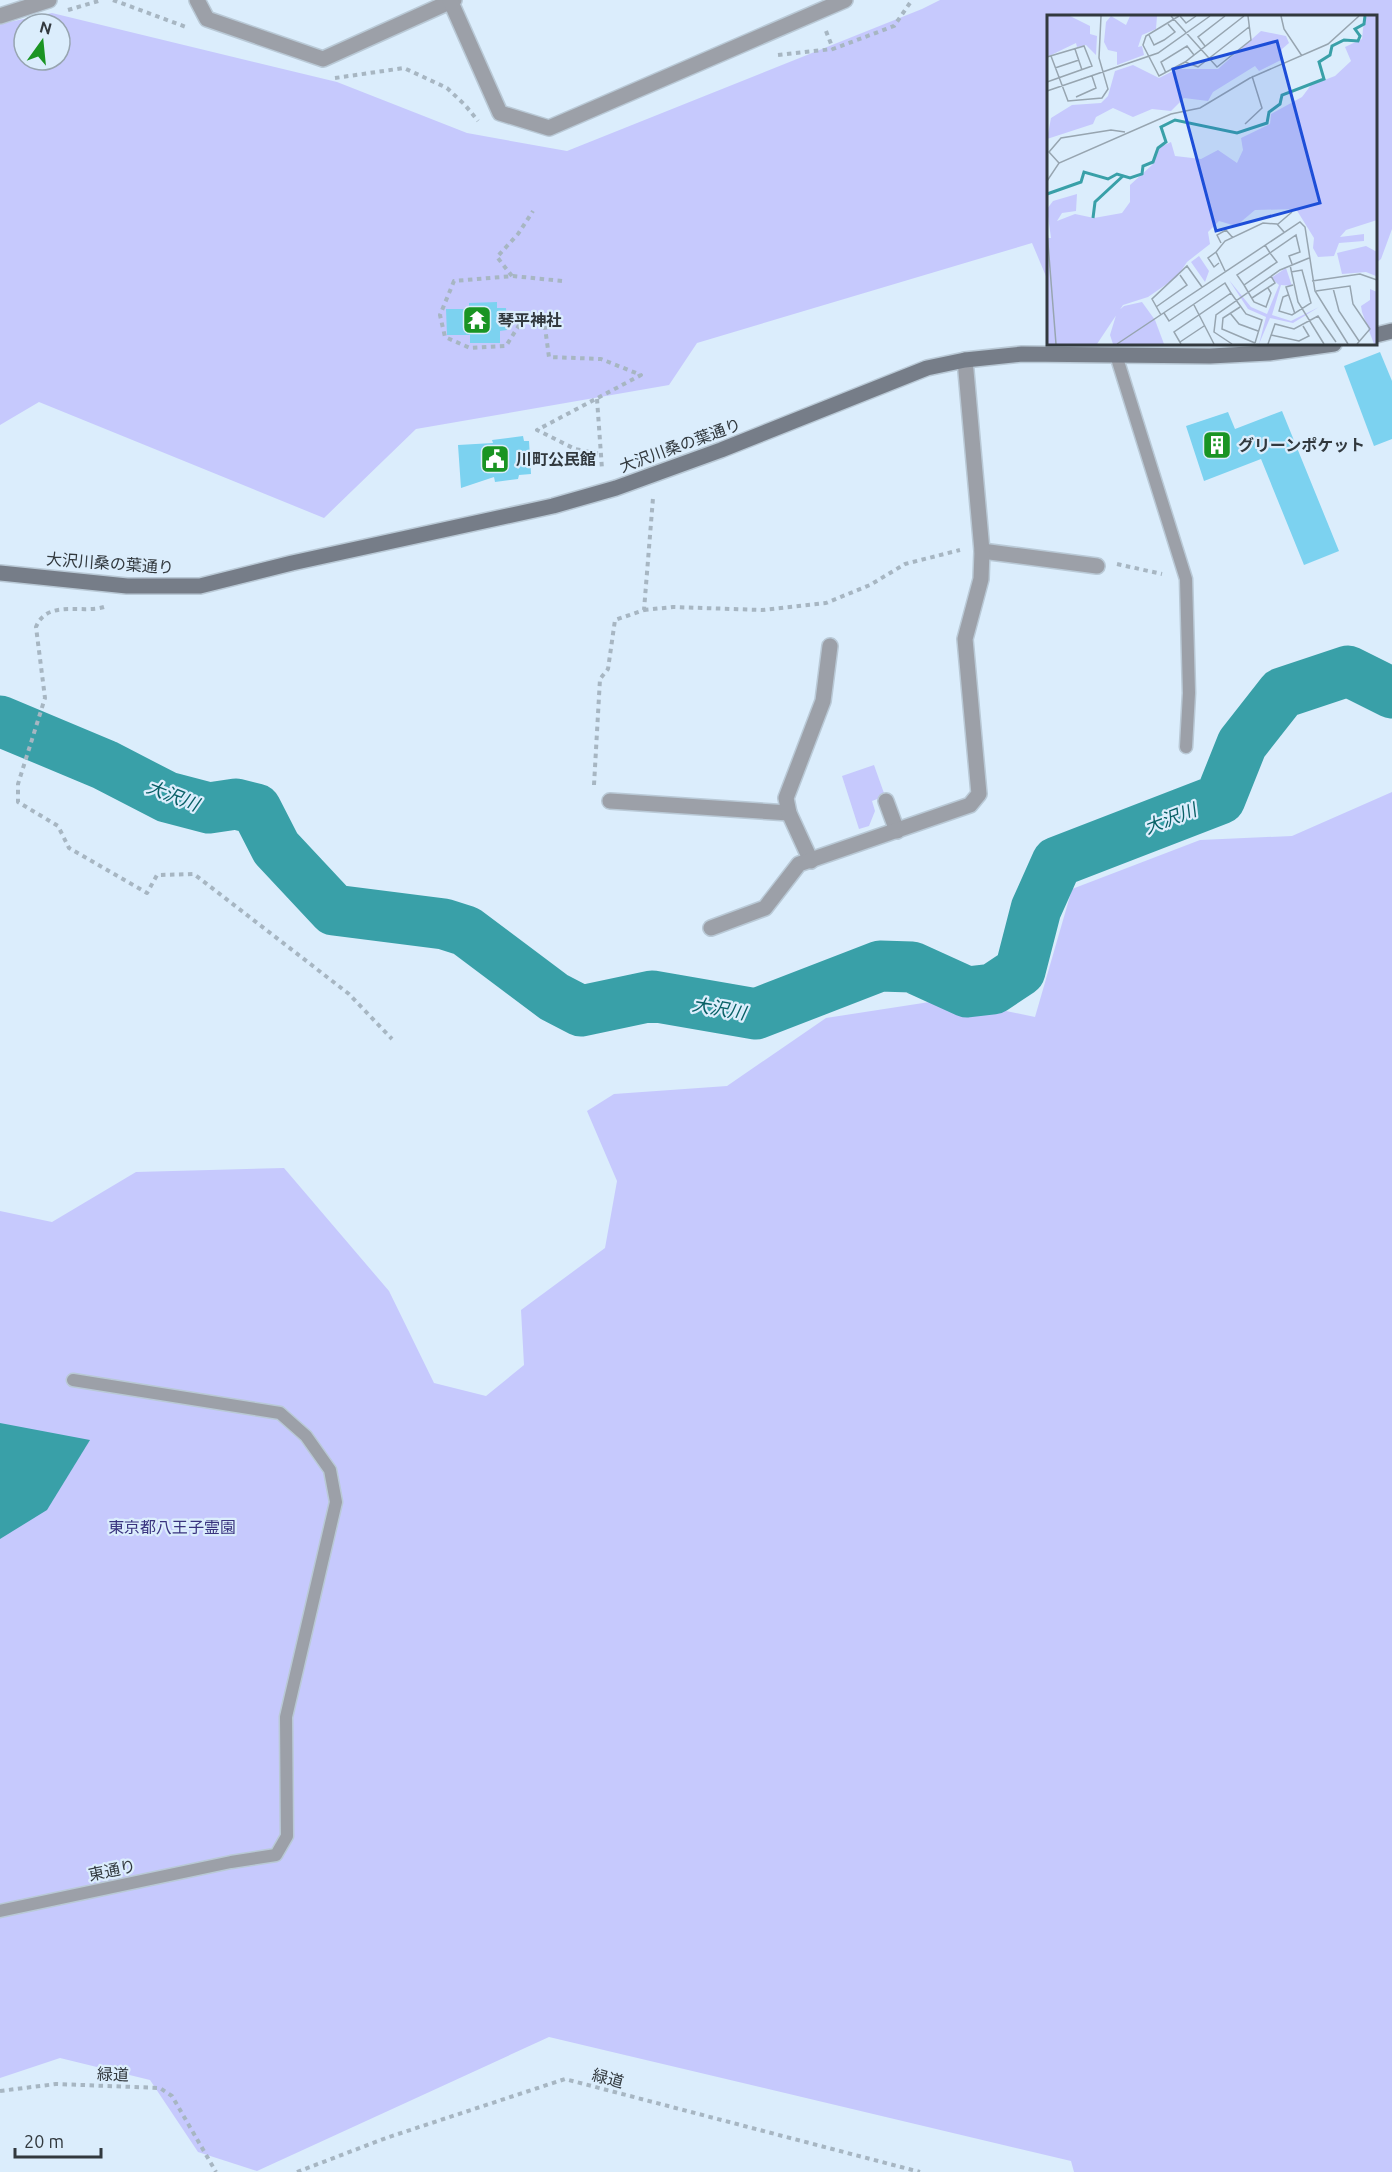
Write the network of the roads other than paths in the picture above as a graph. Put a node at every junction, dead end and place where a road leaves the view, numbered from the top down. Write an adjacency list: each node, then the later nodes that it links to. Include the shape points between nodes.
1 (49, 0): 6 (street)
2 (197, 0): 4 (street, via 207,20 323,59)
3 (845, 0): 5 (street)
4 (451, 1): 5 (street, via 500,113 549,128)
5 (815, 6)
6 (0, 16)
7 (1392, 331): 8 (street)
8 (1377, 335)
9 (1326, 345): 10 (street, 大沢川桑の葉通り, via 1210,356)
10 (1116, 355): 11 (street, 大沢川桑の葉通り, via 1022,354); 16 (lane, via 1186,579)
11 (965, 360): 12 (street); 14 (street, 大沢川桑の葉通り, via 927,368 721,450 553,506 201,586 127,586)
12 (982, 548): 13 (street); 20 (street, via 981,579 965,639 979,794 970,804)
13 (1097, 566)
14 (0, 573)
15 (830, 646): 19 (street, via 823,701 786,798)
16 (1186, 747)
17 (610, 801): 19 (street)
18 (886, 801): 20 (street)
19 (789, 813): 21 (street)
20 (897, 831): 21 (street)
21 (811, 861): 22 (street, via 799,864 765,908)
22 (711, 928)
23 (73, 1380): 24 (lane, 東通り, via 280,1413 306,1436 330,1470 336,1502 286,1717 287,1836 276,1855)
24 (0, 1911)

